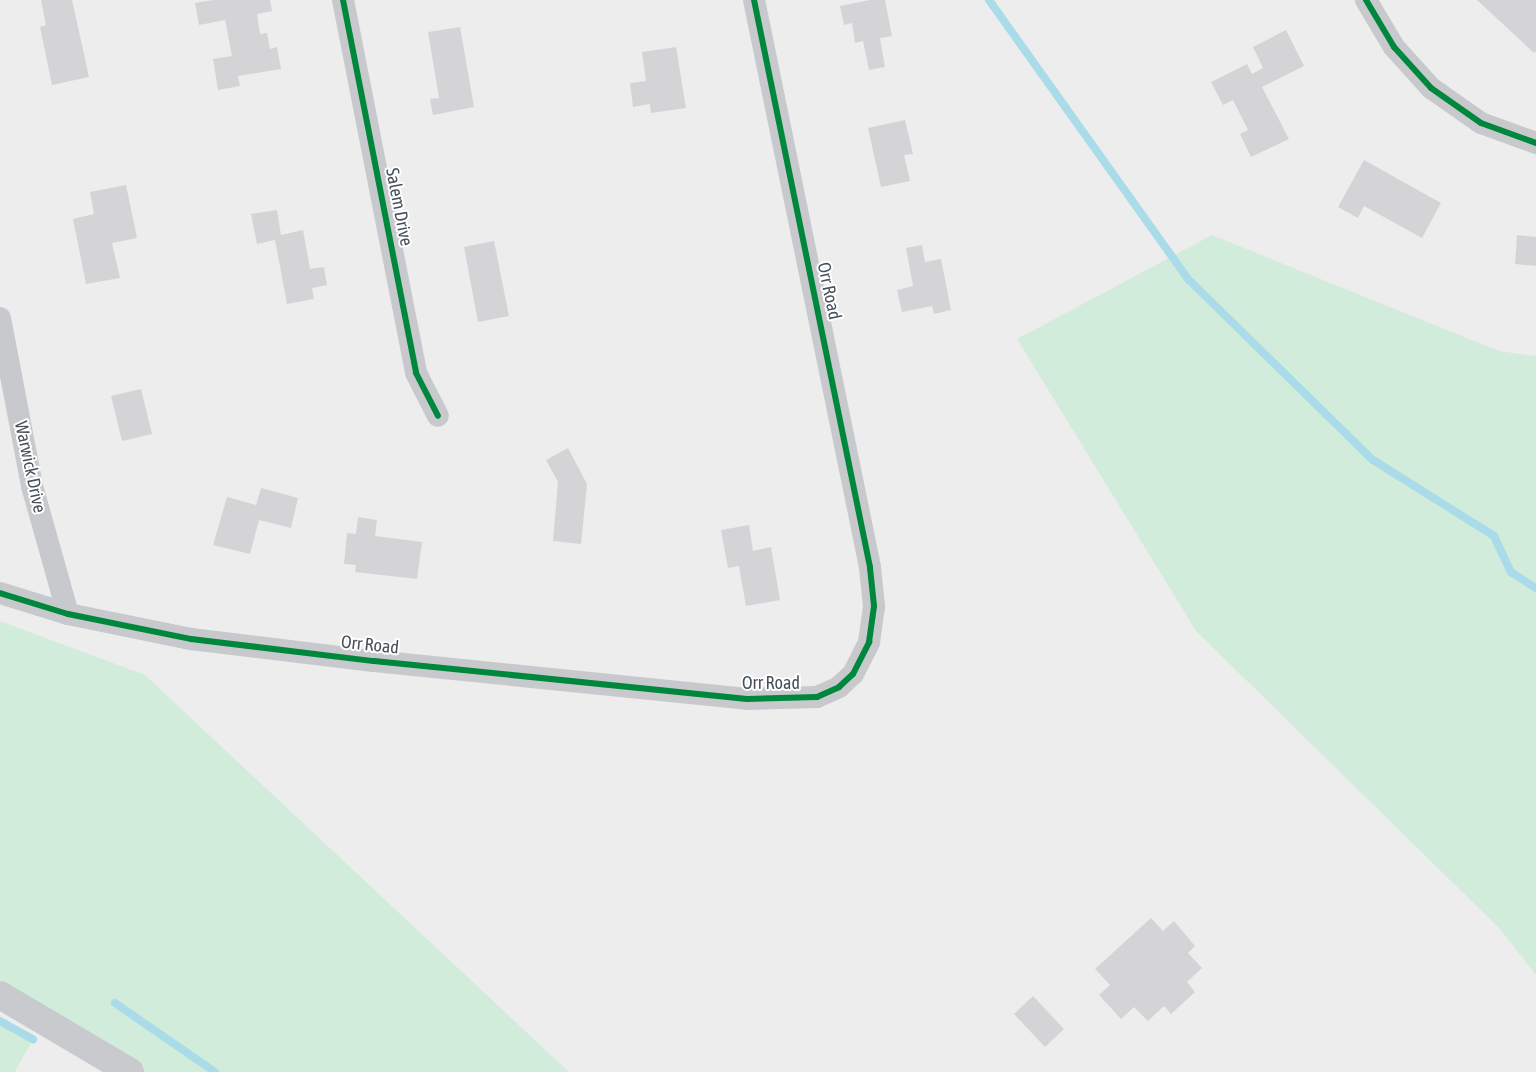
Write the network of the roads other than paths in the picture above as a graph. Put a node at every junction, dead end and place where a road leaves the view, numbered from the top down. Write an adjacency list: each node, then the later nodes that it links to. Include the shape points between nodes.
1 (343, 0): 6 (street, Salem Drive, via 416,373)
2 (754, 0): 8 (street, Orr Road, via 871,577 874,606 869,642 853,674 839,687 817,697 747,699 191,639)
3 (1366, 0): 4 (street, via 1394,47 1431,88 1481,123)
4 (1536, 143)
5 (0, 318): 8 (street, Warwick Drive, via 32,486)
6 (438, 416)
7 (0, 593): 8 (street, Orr Road)
8 (68, 614)
9 (0, 995): 10 (street)
10 (130, 1072)

